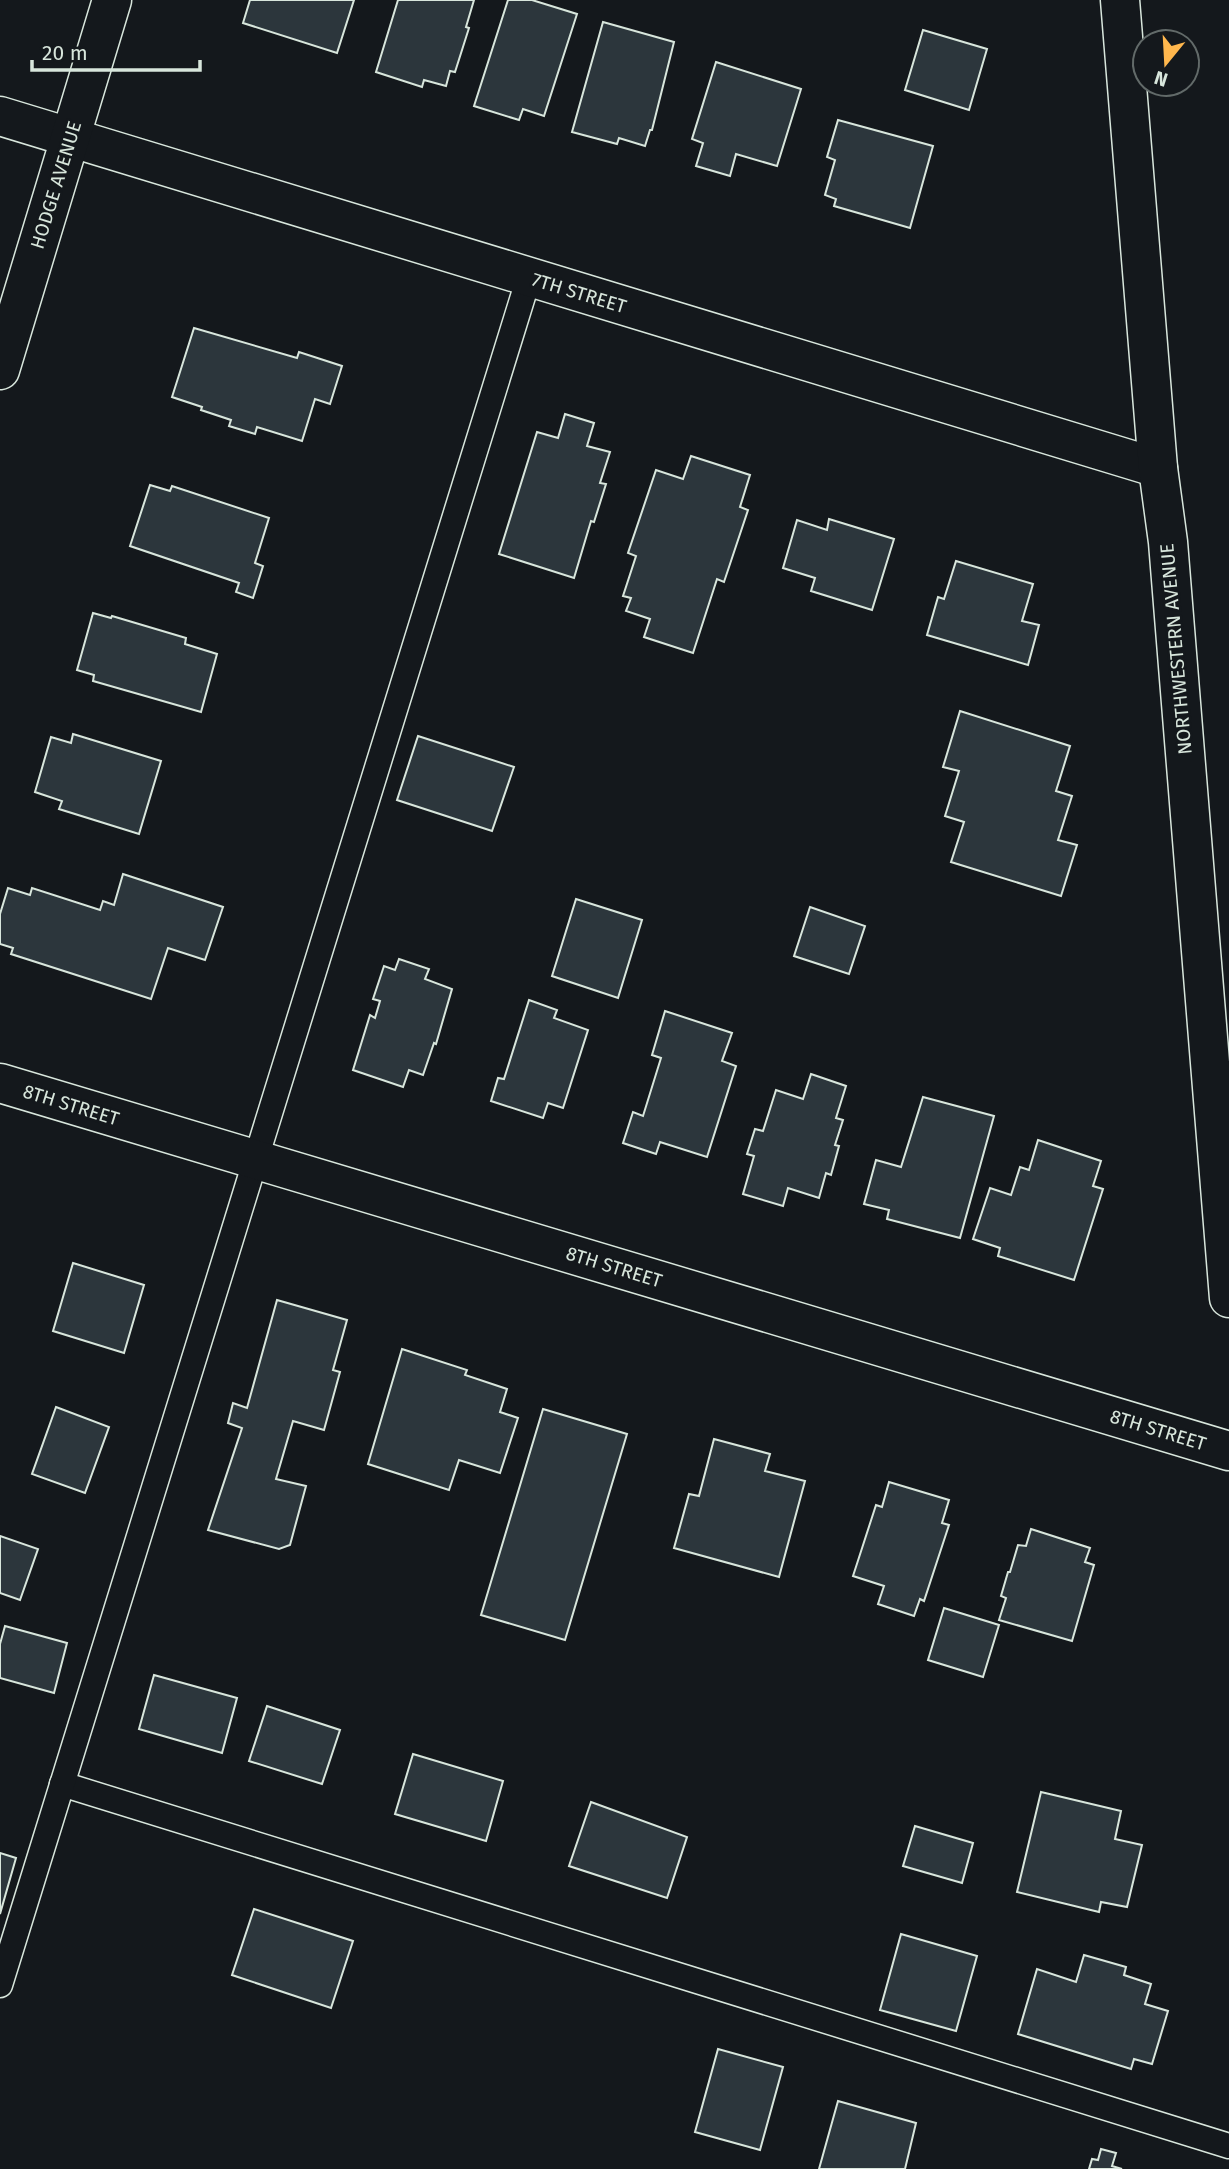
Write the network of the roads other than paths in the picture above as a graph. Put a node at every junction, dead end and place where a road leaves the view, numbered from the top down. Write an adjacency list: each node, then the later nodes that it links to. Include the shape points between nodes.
1 (112, 0): 4 (street, HODGE AVENUE)
2 (1120, 0): 7 (street, NORTHWESTERN AVENUE)
3 (0, 116): 4 (street, 7TH STREET)
4 (70, 138): 5 (street, 7TH STREET); 6 (street, HODGE AVENUE)
5 (529, 277): 7 (street, 7TH STREET); 9 (lane)
6 (0, 370)
7 (1158, 468): 10 (street, NORTHWESTERN AVENUE, via 1168,542)
8 (0, 1083): 9 (street, 8TH STREET)
9 (256, 1160): 11 (street, 8TH STREET); 12 (lane)
10 (1229, 1298)
11 (1229, 1451)
12 (62, 1784): 13 (lane); 14 (lane)
13 (0, 1985)
14 (1229, 2146)

